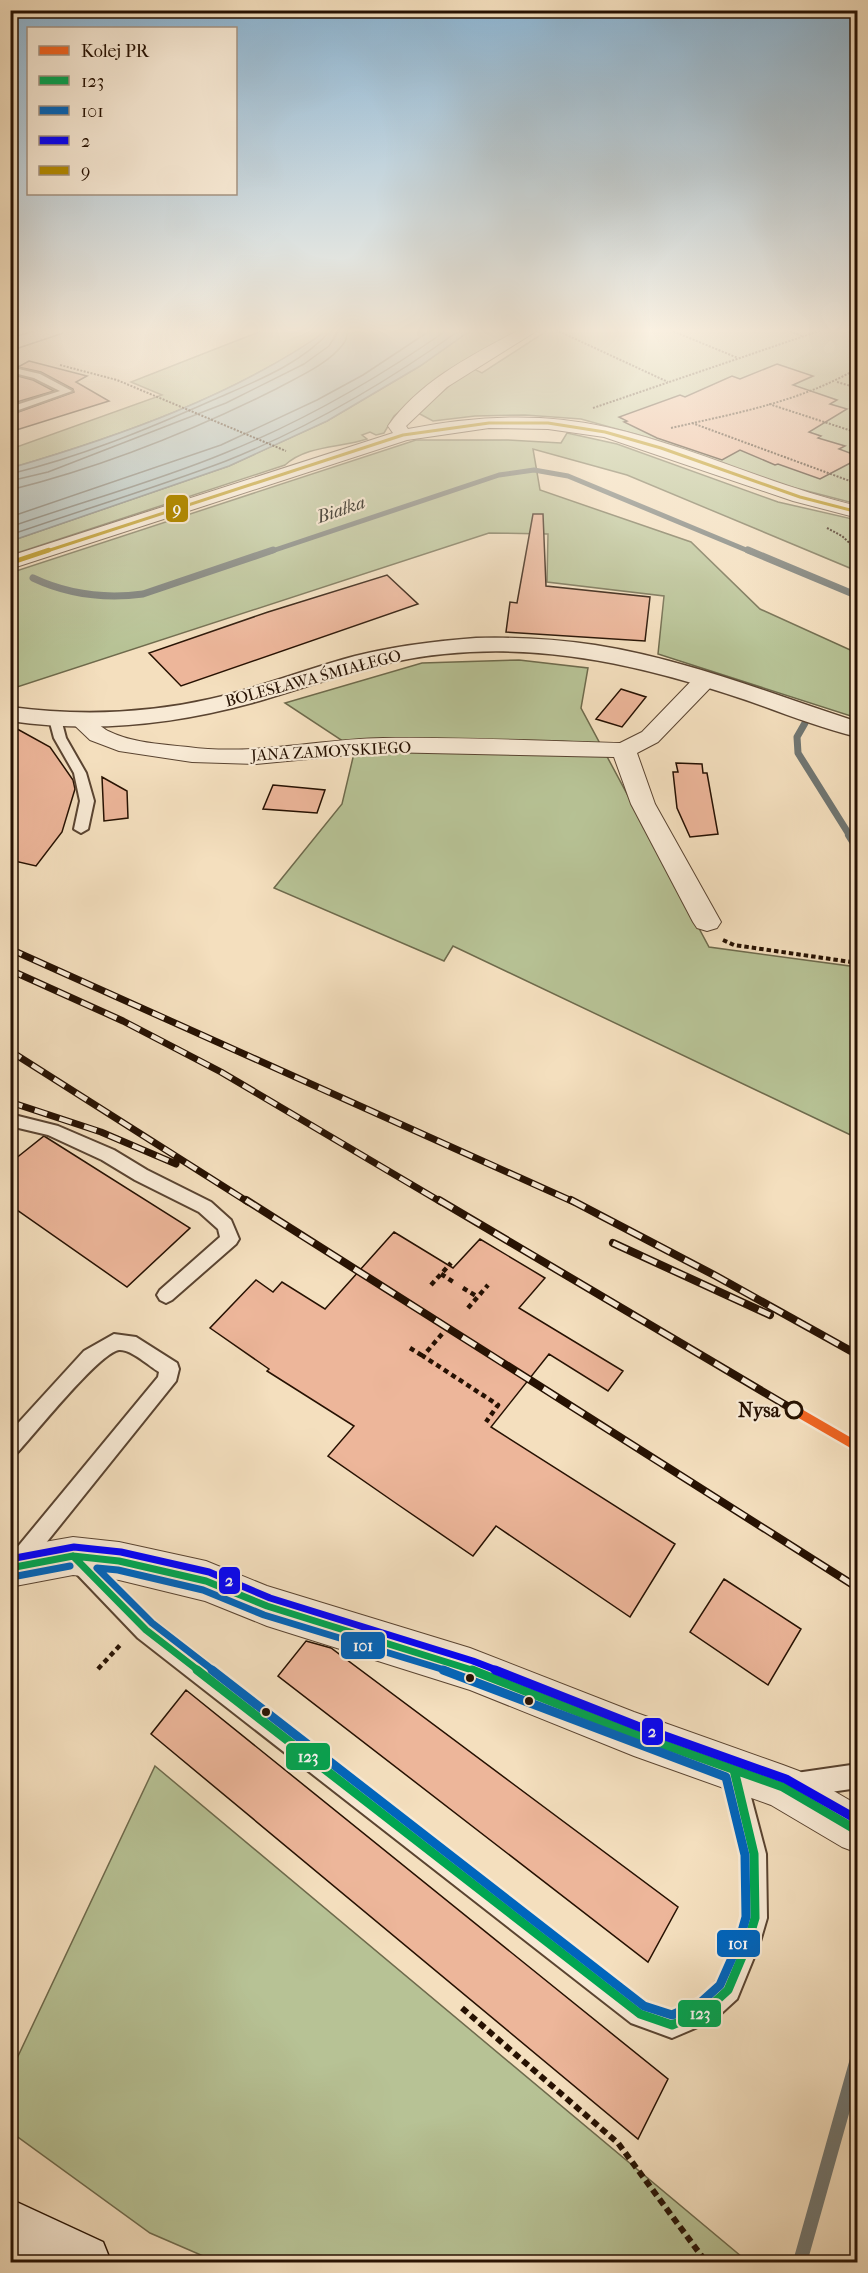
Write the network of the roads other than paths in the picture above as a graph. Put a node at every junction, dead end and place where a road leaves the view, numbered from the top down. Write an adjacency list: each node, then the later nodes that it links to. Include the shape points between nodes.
1 (400, 436): 4 (street)
2 (619, 436): 3 (street, via 774,490)
3 (858, 512)
4 (10, 563)
5 (705, 680): 8 (street, BOLESŁAWA ŚMIAŁEGO, via 655,664 589,652 536,646 450,646 353,663 195,710); 9 (street, BOLESŁAWA ŚMIAŁEGO); 10 (street, JANA ZAMOYSKIEGO, via 650,738)
6 (10, 714): 7 (street, BOLESŁAWA ŚMIAŁEGO)
7 (55, 719): 8 (street, BOLESŁAWA ŚMIAŁEGO); 11 (lane, via 60,738 80,773 87,801)
8 (81, 720): 10 (street, JANA ZAMOYSKIEGO, via 98,735 127,746 192,755 256,757 381,745)
9 (858, 730)
10 (624, 750): 12 (street, via 643,804)
11 (81, 829)
12 (707, 922)
13 (10, 1120): 14 (lane, via 52,1130 108,1155 205,1207 225,1225 230,1239)
14 (166, 1296)
15 (10, 1448): 17 (lane, via 91,1357 114,1342 129,1343 170,1369 166,1381)
16 (73, 1556): 17 (street); 18 (street, via 119,1561 206,1581 267,1606 470,1669); 18 (lane, via 146,1630 640,2014 672,2025 705,2011 728,1990 755,1918 754,1854)
17 (12, 1568)
18 (734, 1770): 20 (street)
19 (858, 1776): 20 (lane)
20 (783, 1787): 21 (street)
21 (858, 1831)
22 (10, 2227): 23 (street)
23 (83, 2262)

